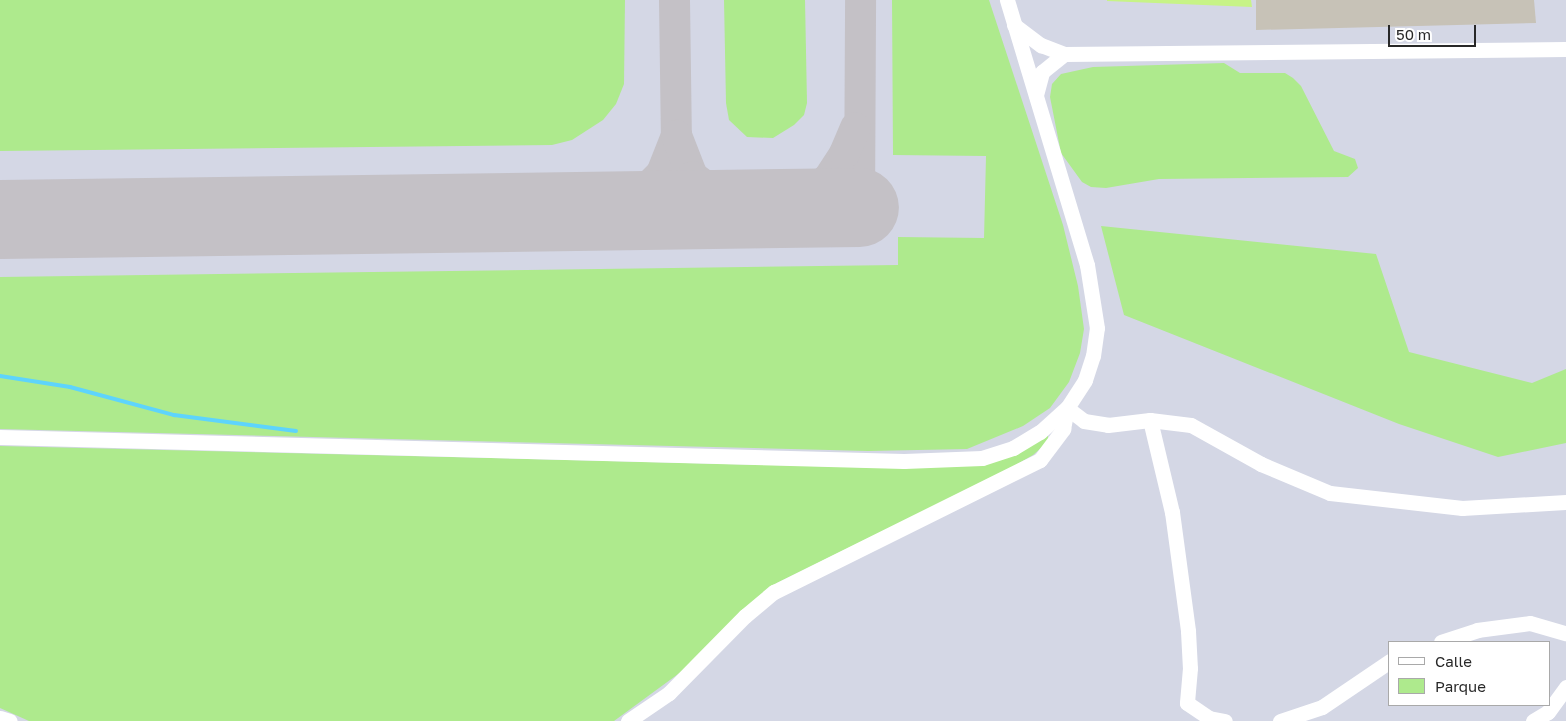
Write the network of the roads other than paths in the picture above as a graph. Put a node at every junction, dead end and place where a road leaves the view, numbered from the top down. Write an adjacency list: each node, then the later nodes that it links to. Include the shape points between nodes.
1 (1006, 0): 2 (lane)
2 (1014, 24): 4 (lane, via 1028,37); 5 (lane)
3 (1566, 49): 4 (lane)
4 (1064, 54): 5 (lane, via 1042,72)
5 (1035, 96): 6 (lane, via 1087,266 1094,305 1093,356 1085,380)
6 (1067, 408): 7 (lane, via 1084,421 1108,425); 8 (lane, via 1040,432 1013,448 982,458 951,461); 16 (lane, via 1063,429 1040,460 774,592 745,616 669,693)
7 (1150, 420): 9 (lane, via 1191,425 1261,464 1330,493 1462,508); 17 (lane, via 1172,512 1188,631 1190,668 1187,703 1209,718)
8 (0, 437)
9 (1566, 502)
10 (1566, 634): 11 (lane, via 1530,623 1477,630)
11 (1444, 641)
12 (1388, 662): 18 (lane, via 1322,706)
13 (1566, 687): 19 (lane, via 1548,712)
14 (0, 718): 15 (lane)
15 (10, 721)
16 (628, 721)
17 (1225, 721)
18 (1280, 721)
19 (1533, 721)

